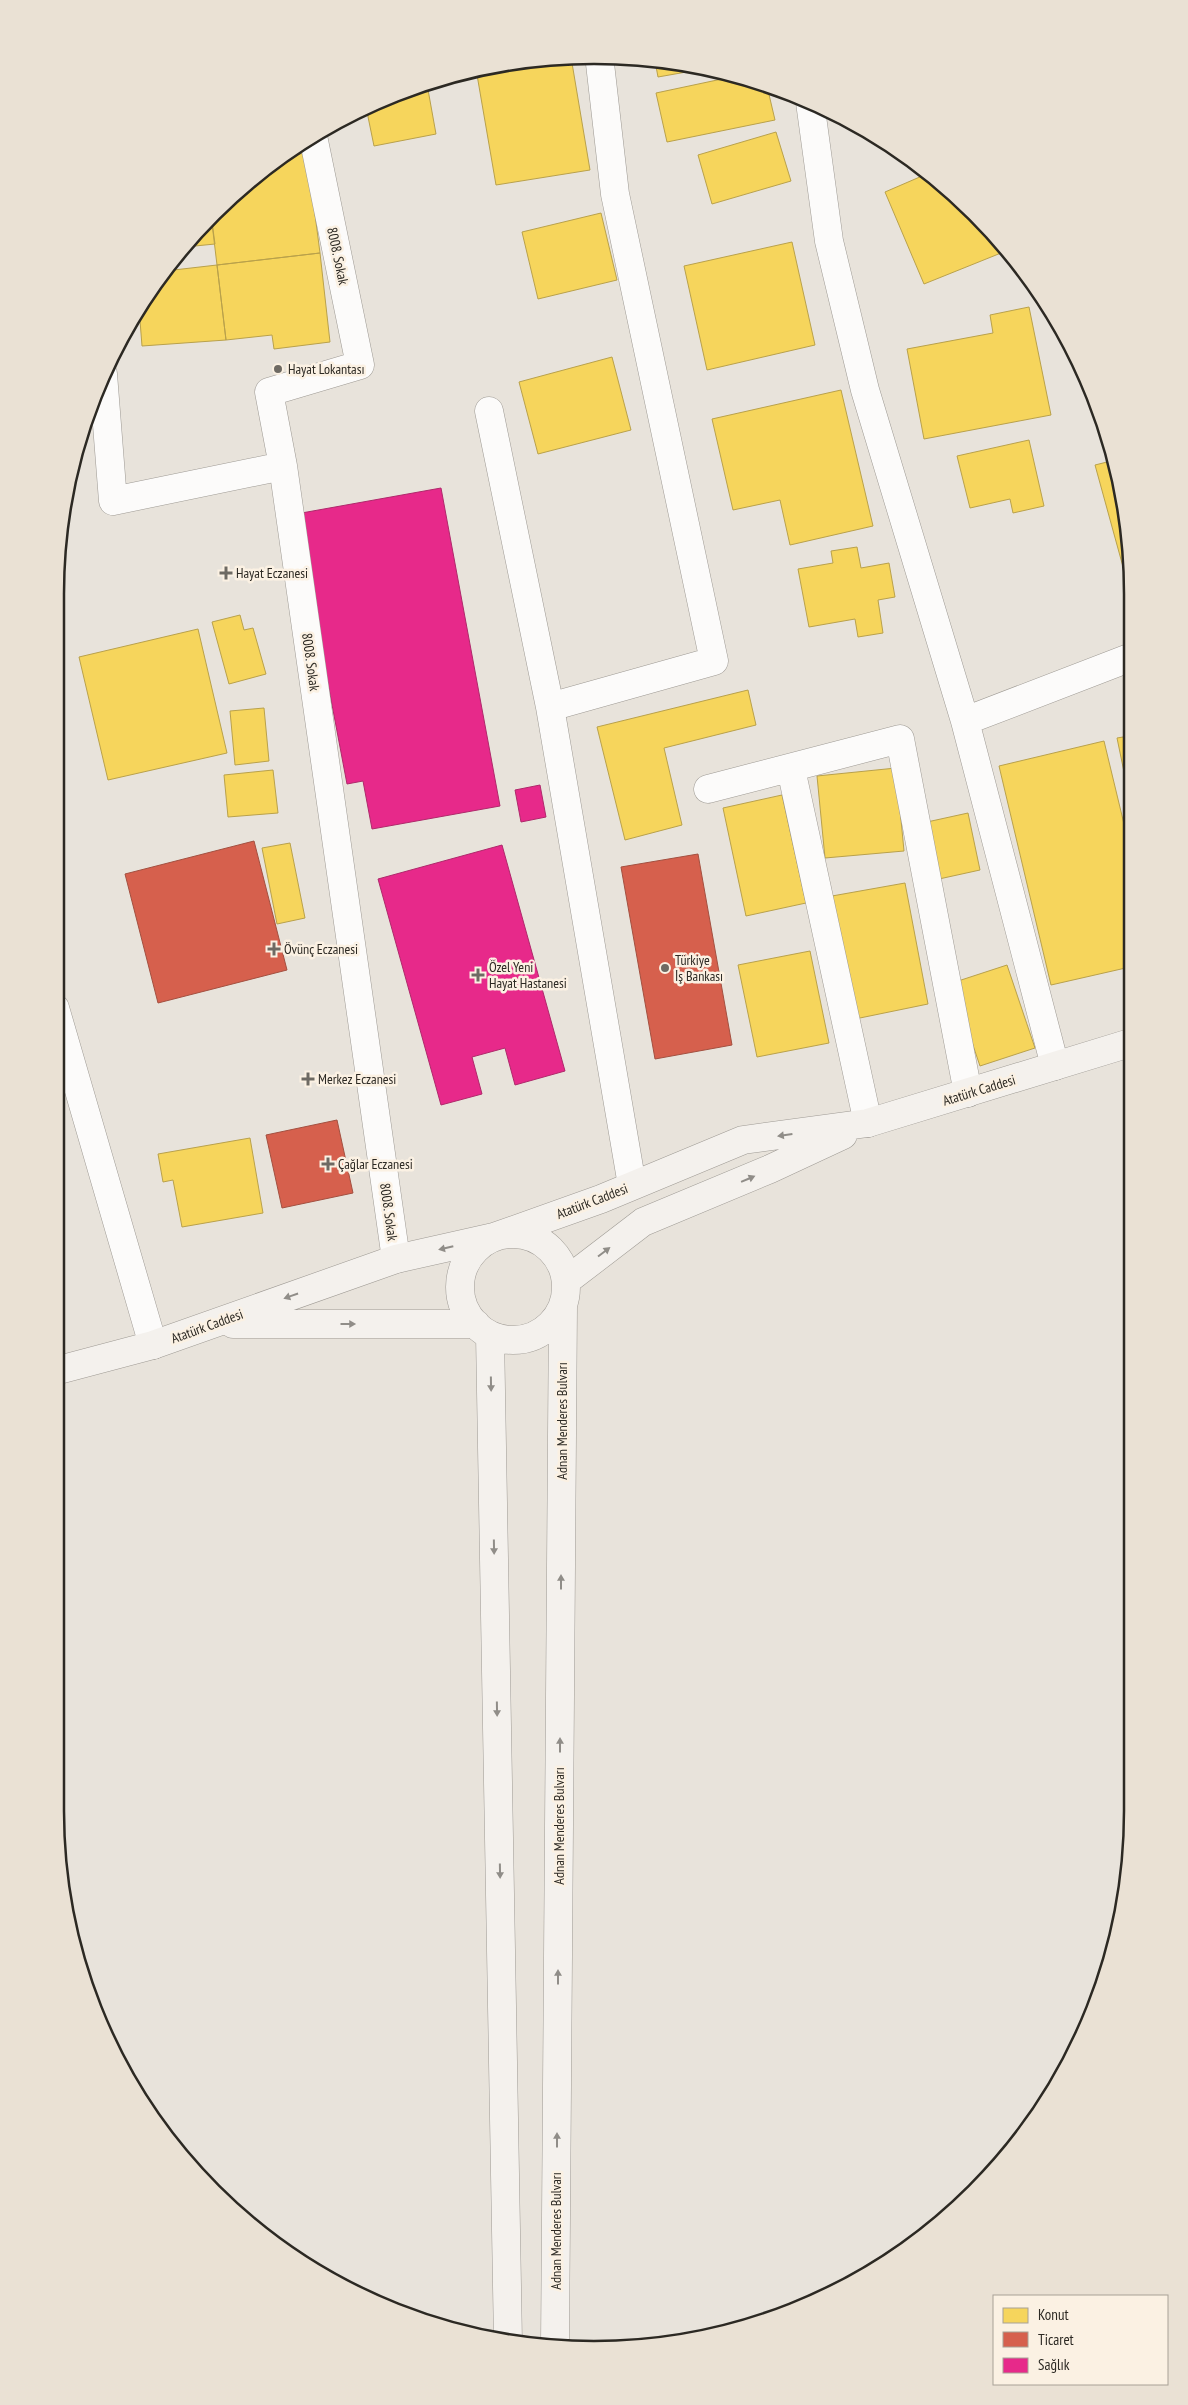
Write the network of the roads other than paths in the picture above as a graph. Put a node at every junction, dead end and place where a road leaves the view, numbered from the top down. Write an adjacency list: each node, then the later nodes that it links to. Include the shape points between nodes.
1 (600, 64): 8 (street, via 615,194 714,661)
2 (811, 110): 9 (street, via 829,241 865,390)
3 (315, 144): 6 (street, 8008. Sokak, via 360,365 268,392)
4 (104, 390): 6 (street, via 113,501)
5 (489, 411): 8 (street)
6 (284, 466): 19 (street, 8008. Sokak)
7 (1124, 660): 9 (street)
8 (550, 707): 17 (street)
9 (965, 721): 14 (street)
10 (791, 769): 11 (street); 15 (street, via 900,739); 16 (street)
11 (708, 789)
12 (64, 1039): 23 (street)
13 (1124, 1045): 14 (main road, Atatürk Caddesi)
14 (1055, 1066): 15 (main road, Atatürk Caddesi)
15 (968, 1093): 16 (main road, Atatürk Caddesi)
16 (868, 1123): 17 (main road, Atatürk Caddesi, one-way to 17, via 743,1140); 20 (main road, one-way to 16, via 644,1222)
17 (632, 1185): 18 (main road, Atatürk Caddesi)
18 (494, 1237): 19 (main road, Atatürk Caddesi, one-way to 19); 20 (main road, via 520,1234 544,1243 557,1256 565,1272); 22 (main road, via 479,1246 467,1260 461,1276 460,1294 465,1310)
19 (396, 1259): 21 (main road, Atatürk Caddesi, one-way to 21)
20 (564, 1294): 22 (main road, via 554,1321 541,1333 524,1339 506,1340); 26 (main road, Adnan Menderes Bulvarı, one-way to 20)
21 (212, 1324): 22 (main road, one-way to 22); 23 (main road, Atatürk Caddesi)
22 (483, 1330): 25 (main road, one-way to 25)
23 (152, 1345): 24 (main road, Atatürk Caddesi)
24 (64, 1369)
25 (508, 2334)
26 (555, 2340)

